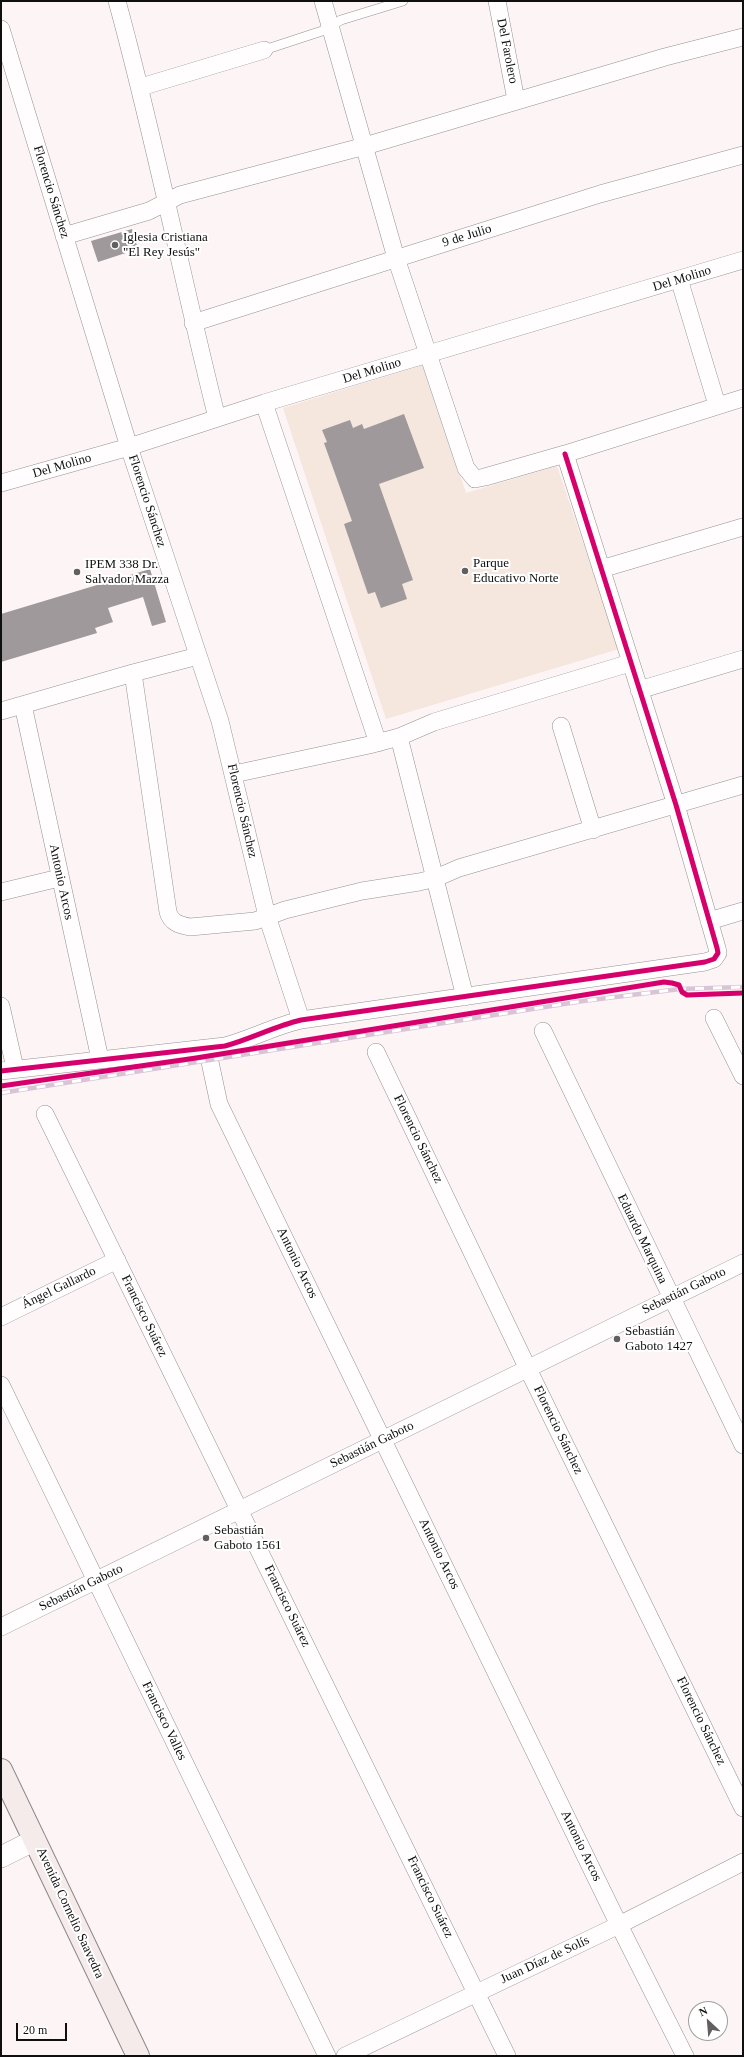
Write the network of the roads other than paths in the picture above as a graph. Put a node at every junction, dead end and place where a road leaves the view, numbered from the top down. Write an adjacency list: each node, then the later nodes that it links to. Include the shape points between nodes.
1 (117, 1): 9 (street)
2 (323, 1): 5 (street)
3 (403, 1): 5 (lane, via 341,20)
4 (497, 1): 10 (street, Del Farolero)
5 (331, 26): 8 (lane); 11 (street)
6 (1, 29): 14 (street, Florencio Sánchez)
7 (743, 37): 10 (street)
8 (264, 50): 9 (street)
9 (141, 87): 13 (street)
10 (516, 100): 11 (street)
11 (365, 146): 13 (street, via 180,195); 15 (street)
12 (743, 155): 15 (street, 9 de Julio, via 600,194)
13 (166, 203): 14 (street, via 149,211); 18 (street)
14 (64, 236): 24 (street, Florencio Sánchez)
15 (396, 258): 18 (street, 9 de Julio); 19 (street)
16 (743, 260): 17 (street, Del Molino)
17 (679, 280): 19 (street, Del Molino); 22 (street)
18 (193, 323): 23 (street)
19 (429, 354): 21 (street, Del Molino); 25 (street, via 466,468 475,479)
20 (743, 398): 22 (street)
21 (264, 403): 23 (street, Del Molino); 38 (street)
22 (717, 405): 25 (street)
23 (217, 418): 24 (street, Del Molino)
24 (129, 447): 26 (street, Del Molino); 29 (street, Florencio Sánchez)
25 (565, 454): 28 (street)
26 (1, 483)
27 (743, 527): 28 (street)
28 (601, 569): 31 (street)
29 (198, 656): 32 (street); 39 (street, Florencio Sánchez, via 220,721)
30 (743, 659): 33 (street)
31 (630, 663): 33 (street); 37 (street, via 434,722)
32 (133, 673): 34 (street); 47 (street, via 169,917 173,922 190,927 255,921)
33 (639, 690): 41 (street)
34 (23, 705): 35 (street); 43 (street, Antonio Arcos)
35 (1, 712)
36 (561, 726): 42 (street)
37 (399, 737): 38 (street); 44 (street)
38 (378, 743): 39 (street)
39 (234, 774): 47 (street, Florencio Sánchez)
40 (743, 785): 41 (street)
41 (676, 805): 42 (street); 48 (street)
42 (593, 830): 44 (street, via 459,868)
43 (60, 878): 45 (street); 56 (street, Antonio Arcos)
44 (436, 878): 47 (street, via 362,891); 49 (street)
45 (1, 892)
46 (743, 911): 48 (street)
47 (267, 916): 52 (street, Florencio Sánchez)
48 (709, 921): 49 (street, via 718,953 714,959 705,962)
49 (465, 997): 52 (street)
50 (1, 1006): 57 (street)
51 (714, 1018): 58 (street)
52 (301, 1020): 54 (street, via 239,1042)
53 (542, 1031): 62 (street, Eduardo Marquina)
54 (207, 1048): 56 (street); 66 (street, Antonio Arcos, via 219,1104)
55 (376, 1052): 64 (street, Florencio Sánchez)
56 (100, 1059): 57 (street)
57 (8, 1069)
58 (743, 1076)
59 (45, 1114): 60 (street, Francisco Suárez)
60 (117, 1260): 63 (street, Ángel Gallardo); 68 (street, Francisco Suárez)
61 (743, 1263): 62 (street, Sebastián Gaboto)
62 (670, 1298): 64 (street, Sebastián Gaboto); 67 (street, Eduardo Marquina)
63 (1, 1317)
64 (528, 1369): 66 (street, Sebastián Gaboto); 72 (street, Florencio Sánchez)
65 (1, 1385): 69 (street, Francisco Valles)
66 (384, 1439): 68 (street, Sebastián Gaboto); 76 (street, Antonio Arcos)
67 (743, 1445)
68 (240, 1510): 69 (street, Sebastián Gaboto); 77 (street, Francisco Suárez)
69 (95, 1581): 70 (street, Sebastián Gaboto); 79 (street, Francisco Valles)
70 (1, 1627)
71 (1, 1770): 73 (main road, Avenida Cornelio Saavedra)
72 (743, 1808)
73 (35, 1840): 74 (street); 78 (main road, Avenida Cornelio Saavedra)
74 (1, 1857)
75 (743, 1862): 76 (street, Juan Díaz de Solís)
76 (619, 1925): 77 (street, Juan Díaz de Solís); 82 (street, Antonio Arcos)
77 (476, 1993): 80 (street, Juan Díaz de Solís); 81 (street, Francisco Suárez)
78 (138, 2056)
79 (327, 2056)
80 (345, 2056)
81 (507, 2056)
82 (685, 2056)

